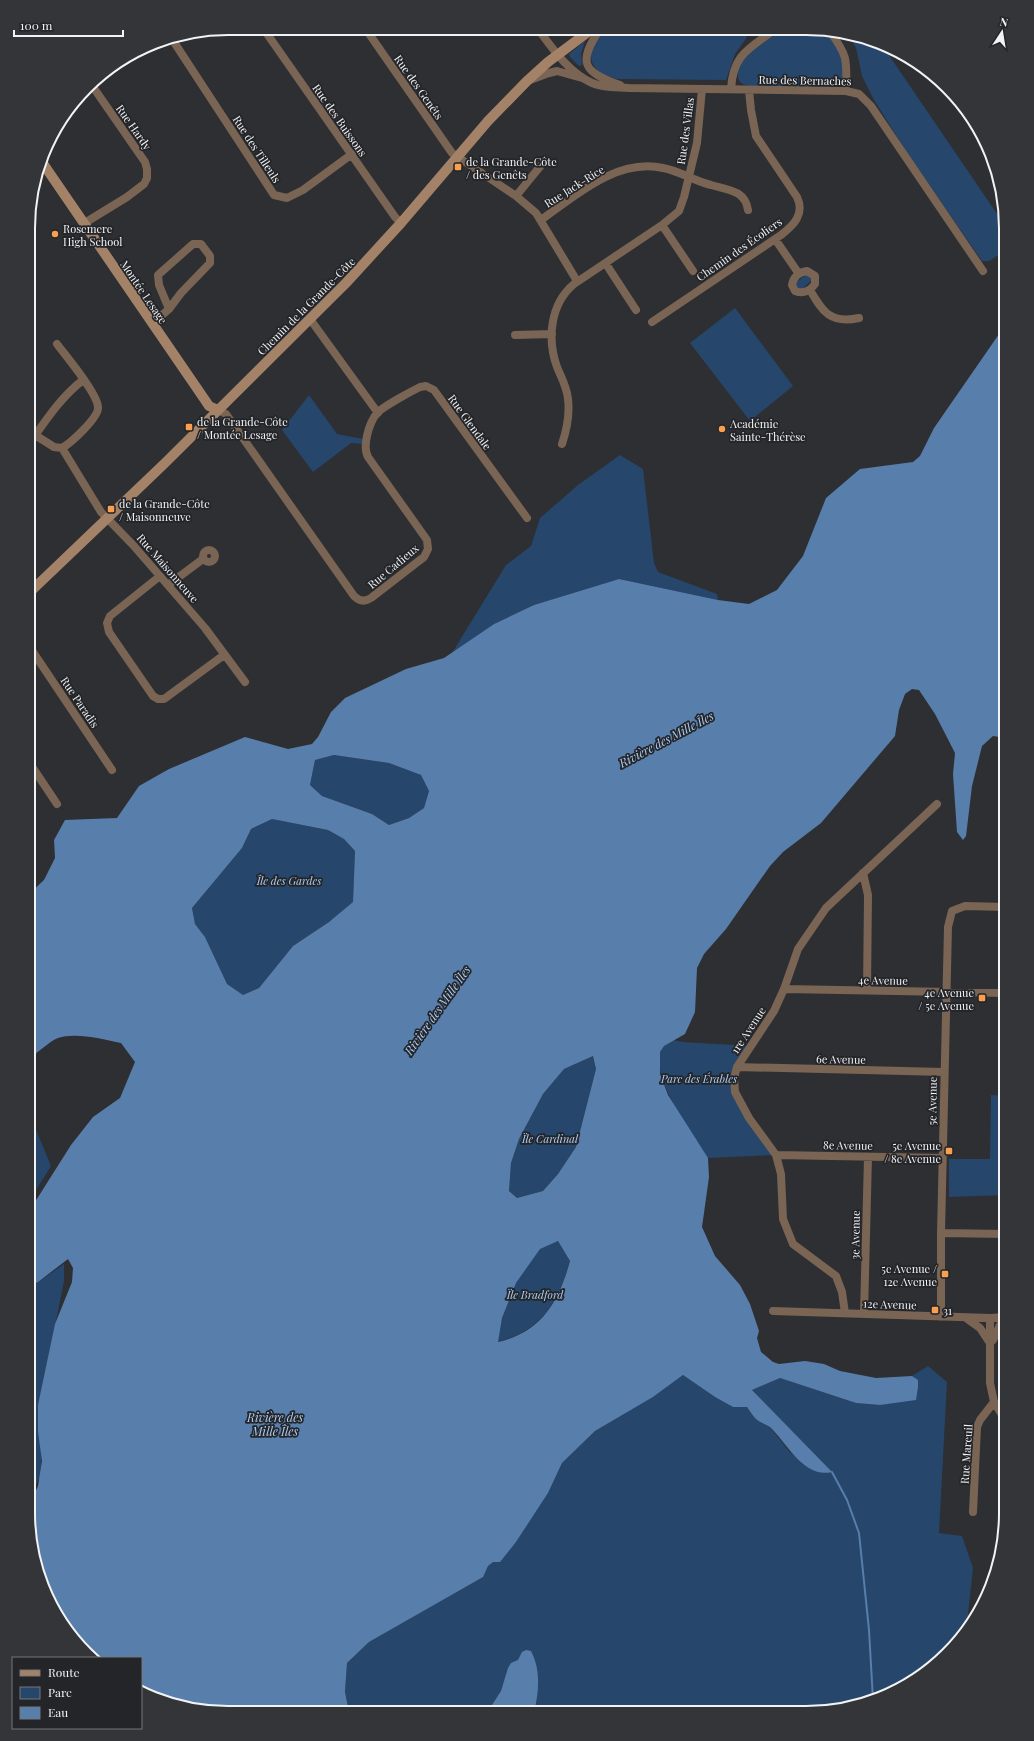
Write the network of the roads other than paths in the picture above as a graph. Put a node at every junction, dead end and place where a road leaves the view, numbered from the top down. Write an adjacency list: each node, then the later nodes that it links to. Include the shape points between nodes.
1 (268, 35): 18 (street, Rue des Buissons)
2 (370, 35): 19 (street, Rue des Genêts, via 452,153)
3 (543, 35): 9 (street, Rue des Bernaches)
4 (584, 35): 9 (main road, Chemin de la Grande-Côte)
5 (596, 35): 12 (street, Rue des Bernaches, via 586,55 589,68 598,77)
6 (768, 35): 15 (street, via 740,57 733,72)
7 (834, 37): 17 (street, via 845,56)
8 (175, 43): 18 (street, Rue des Tilleuls, via 274,195 287,198 303,190)
9 (558, 54): 10 (street, Rue des Bernaches); 11 (main road, Chemin de la Grande-Côte)
10 (584, 79): 11 (street, Rue des Bernaches, via 557,71); 12 (street, Rue des Bernaches, via 603,86)
11 (527, 81): 19 (main road, Chemin de la Grande-Côte)
12 (629, 88): 14 (street, Rue des Bernaches)
13 (94, 89): 27 (street, Rue Hardy, via 145,162 147,178 144,184 127,197)
14 (702, 89): 15 (street, Rue des Bernaches); 22 (street, Rue des Villas, via 699,130)
15 (731, 89): 16 (street, Rue des Bernaches)
16 (749, 90): 17 (street, Rue des Bernaches); 29 (street, Chemin des Écoliers, via 756,136 796,195 800,206 796,222)
17 (846, 91): 31 (street, Rue des Bernaches, via 856,92 868,101)
18 (352, 154): 26 (street, Rue des Buissons)
19 (458, 156): 23 (street); 26 (main road, Chemin de la Grande-Côte)
20 (543, 163): 23 (street)
21 (45, 166): 27 (main road, Montée Lesage)
22 (689, 177): 24 (street, Rue des Villas, via 740,194); 25 (street, Rue Jack-Rice, via 680,172 653,166 626,169 586,188); 28 (street, Rue des Villas, via 681,208)
23 (516, 196): 25 (street)
24 (748, 210)
25 (541, 220): 34 (street)
26 (401, 223): 39 (main road, Chemin de la Grande-Côte)
27 (83, 224): 41 (main road, Montée Lesage)
28 (662, 225): 30 (street, Rue des Villas); 32 (street)
29 (775, 239): 33 (street); 40 (street, Chemin des Écoliers)
30 (606, 264): 34 (street, Rue des Villas); 37 (street)
31 (983, 270)
32 (693, 271)
33 (799, 274): 35 (street, via 807,271 814,275 816,283); 35 (street, via 792,282 794,290 802,293)
34 (577, 281): 43 (street, Rue des Villas, via 560,301)
35 (810, 290): 38 (street, via 822,310 830,317 848,320)
36 (169, 309): 36 (street, via 210,264 210,256 201,244 193,244 158,275 159,285); 41 (street)
37 (636, 310)
38 (859, 318)
39 (310, 319): 46 (main road, Chemin de la Grande-Côte); 47 (street)
40 (652, 322)
41 (152, 324): 46 (main road, Montée Lesage, via 209,406)
42 (515, 334): 43 (street)
43 (552, 334): 49 (street, Rue des Villas, via 554,354 569,404)
44 (57, 344): 45 (street)
45 (83, 380): 48 (street, via 63,398); 50 (street, via 97,402 98,411)
46 (218, 410): 47 (street, Rue Cadieux, via 226,414 354,596 363,601 371,598 424,557 429,547 427,540 367,454 365,444); 51 (main road, Chemin de la Grande-Côte)
47 (378, 413): 52 (street, Rue Glendale, via 420,387 432,389)
48 (36, 435): 50 (street, via 54,447)
49 (562, 444)
50 (62, 448): 51 (street, Rue Maisonneuve, via 101,512)
51 (108, 518): 54 (street, Rue Maisonneuve); 56 (main road, Chemin de la Grande-Côte)
52 (527, 518)
53 (203, 559): 55 (street)
54 (160, 576): 55 (street, Rue Maisonneuve); 58 (street, via 110,616 107,623 109,632 153,696 160,700 166,698)
55 (168, 585): 58 (street, Rue Maisonneuve, via 205,628)
56 (35, 587)
57 (35, 655): 60 (street, Rue Paradis)
58 (224, 655): 59 (street, Rue Maisonneuve)
59 (245, 682)
60 (112, 770)
61 (35, 771): 62 (street)
62 (57, 804)
63 (937, 804): 64 (street, 1re Avenue)
64 (863, 873): 66 (street, 1re Avenue, via 826,908 798,949); 67 (street, via 868,895)
65 (999, 908): 68 (street, 5e Avenue, via 965,906 952,911 948,927)
66 (784, 989): 67 (street, 4e Avenue); 70 (street, 1re Avenue, via 774,1011)
67 (867, 990): 68 (street, 4e Avenue)
68 (946, 992): 69 (street, 4e Avenue); 71 (street, 5e Avenue)
69 (999, 993)
70 (737, 1067): 71 (street, 6e Avenue); 72 (street, 1re Avenue, via 734,1078 735,1092 749,1118)
71 (944, 1072): 74 (street, 5e Avenue)
72 (776, 1155): 73 (street, 8e Avenue); 78 (street, 1re Avenue, via 781,1174 783,1219 793,1244 836,1276 842,1292)
73 (868, 1157): 74 (street, 8e Avenue); 79 (street, 3e Avenue)
74 (942, 1158): 75 (street, 5e Avenue)
75 (941, 1233): 76 (street); 80 (street, 5e Avenue)
76 (999, 1234)
77 (773, 1310): 78 (street, 12e Avenue)
78 (845, 1313): 79 (street, 12e Avenue)
79 (864, 1314): 80 (street, 12e Avenue)
80 (941, 1317): 81 (street, 12e Avenue)
81 (965, 1318): 82 (street, 12e Avenue); 85 (street, via 980,1328)
82 (990, 1318): 83 (street, 12e Avenue); 85 (street)
83 (999, 1318)
84 (999, 1326): 85 (street)
85 (991, 1344): 86 (street, via 990,1383)
86 (994, 1402): 87 (street); 88 (street, Rue Mareuil, via 977,1427)
87 (999, 1410)
88 (973, 1512)

